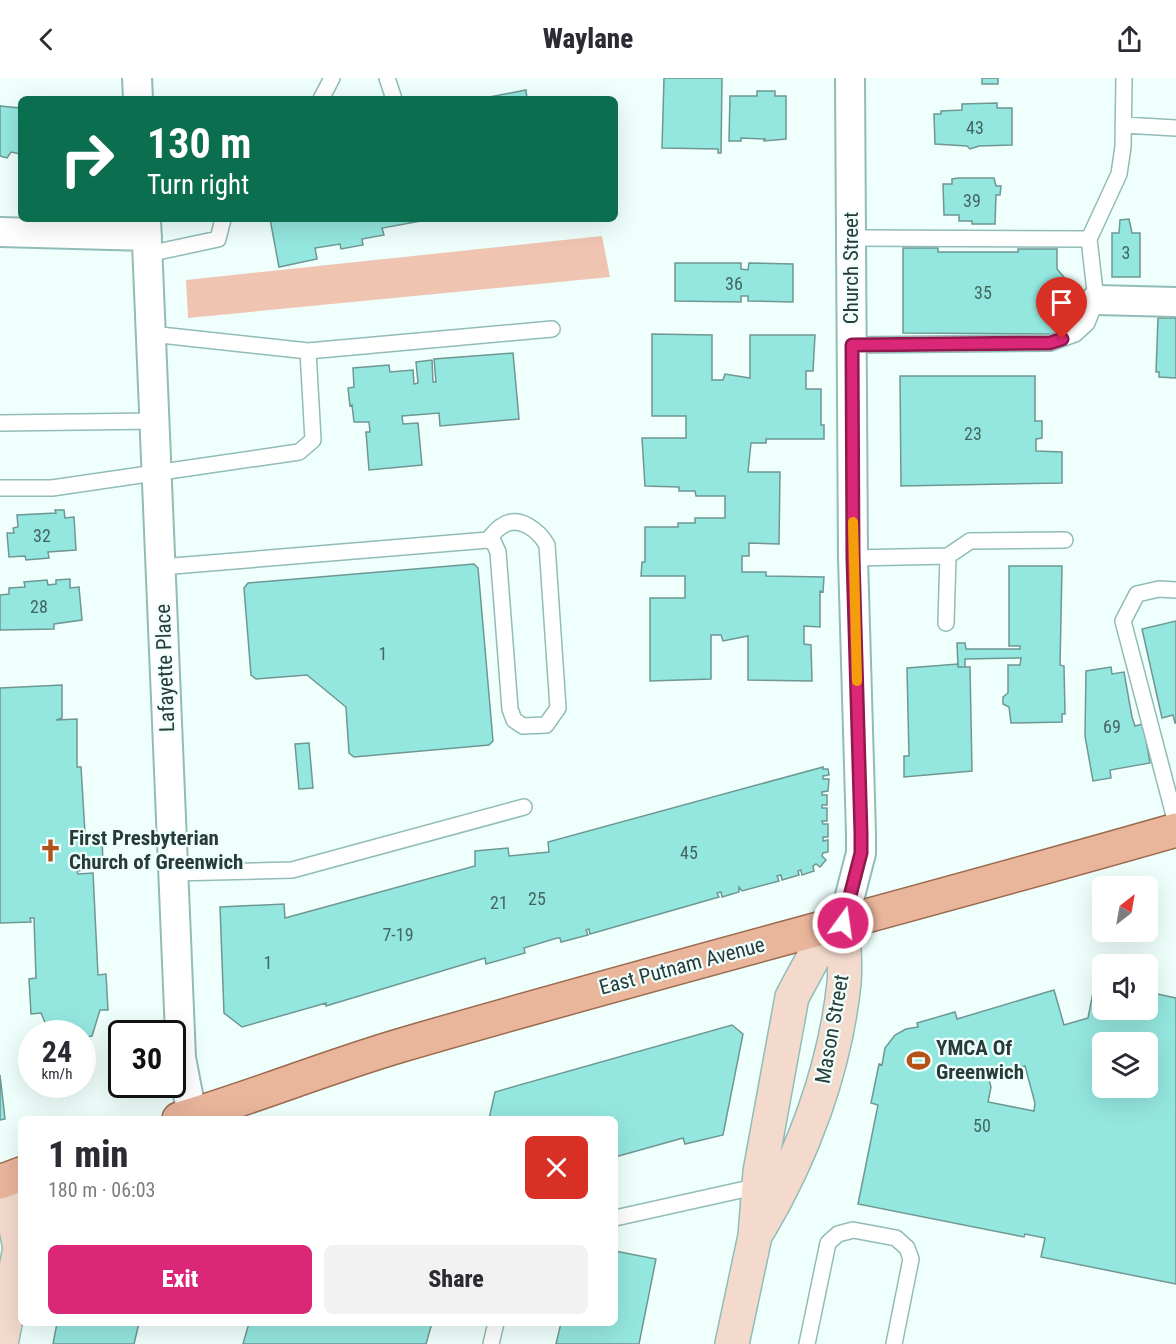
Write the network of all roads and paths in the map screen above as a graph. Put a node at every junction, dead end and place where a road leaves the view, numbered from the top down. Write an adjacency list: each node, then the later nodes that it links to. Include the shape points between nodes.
1 (137, 78): 6 (street)
2 (332, 78): 7 (lane)
3 (387, 78): 8 (lane)
4 (850, 78): 14 (street, Church Street)
5 (1124, 78): 9 (lane)
6 (138, 96)
7 (323, 96)
8 (393, 96)
9 (1123, 125): 10 (lane); 15 (lane, via 1119,174)
10 (1176, 128)
11 (222, 222): 13 (lane, via 218,239)
12 (0, 232): 13 (street)
13 (147, 236): 19 (street, Lafayette Place)
14 (851, 238): 15 (lane); 20 (street, Church Street)
15 (1089, 239): 16 (lane)
16 (1096, 300): 17 (street); 20 (lane, via 1088,323 1075,334 1050,343)
17 (1176, 302)
18 (552, 329): 21 (lane)
19 (151, 334): 21 (lane); 22 (street, Lafayette Place)
20 (852, 345): 29 (street, Church Street)
21 (308, 351): 24 (lane, via 313,440 299,452)
22 (155, 421): 23 (lane); 24 (street, Lafayette Place)
23 (0, 423)
24 (157, 474): 25 (lane, via 52,488); 30 (street, Lafayette Place)
25 (0, 488)
26 (488, 540): 26 (lane, via 502,525 513,522 530,526 547,545 558,708 546,725 523,726 514,720 510,709 498,552); 30 (lane)
27 (1065, 540): 28 (lane, via 970,541)
28 (948, 556): 29 (lane); 32 (lane)
29 (853, 558): 37 (street, Church Street, via 861,853)
30 (161, 567): 36 (street, Lafayette Place)
31 (1176, 590): 34 (lane, via 1137,594 1123,621)
32 (946, 623)
33 (524, 807): 36 (lane, via 292,870)
34 (1176, 823)
35 (1176, 831): 37 (main road, East Putnam Avenue)
36 (173, 873): 38 (street, Lafayette Place)
37 (843, 923): 39 (main road, East Putnam Avenue, via 647,974 403,1045); 41 (street, Mason Street, via 813,958 792,997); 44 (street, Mason Street, via 841,1002 817,1109 782,1190)
38 (186, 1116)
39 (189, 1116)
40 (9, 1178): 43 (street)
41 (759, 1186): 42 (lane); 44 (street, Mason Street)
42 (618, 1217)
43 (18, 1235)
44 (755, 1236): 49 (street, Mason Street)
45 (18, 1258): 47 (street)
46 (495, 1326): 48 (lane)
47 (1, 1344)
48 (491, 1344)
49 (734, 1344)
50 (807, 1344): 51 (lane, via 828,1243 838,1234 852,1230 896,1239 907,1248 911,1259)
51 (894, 1344)

